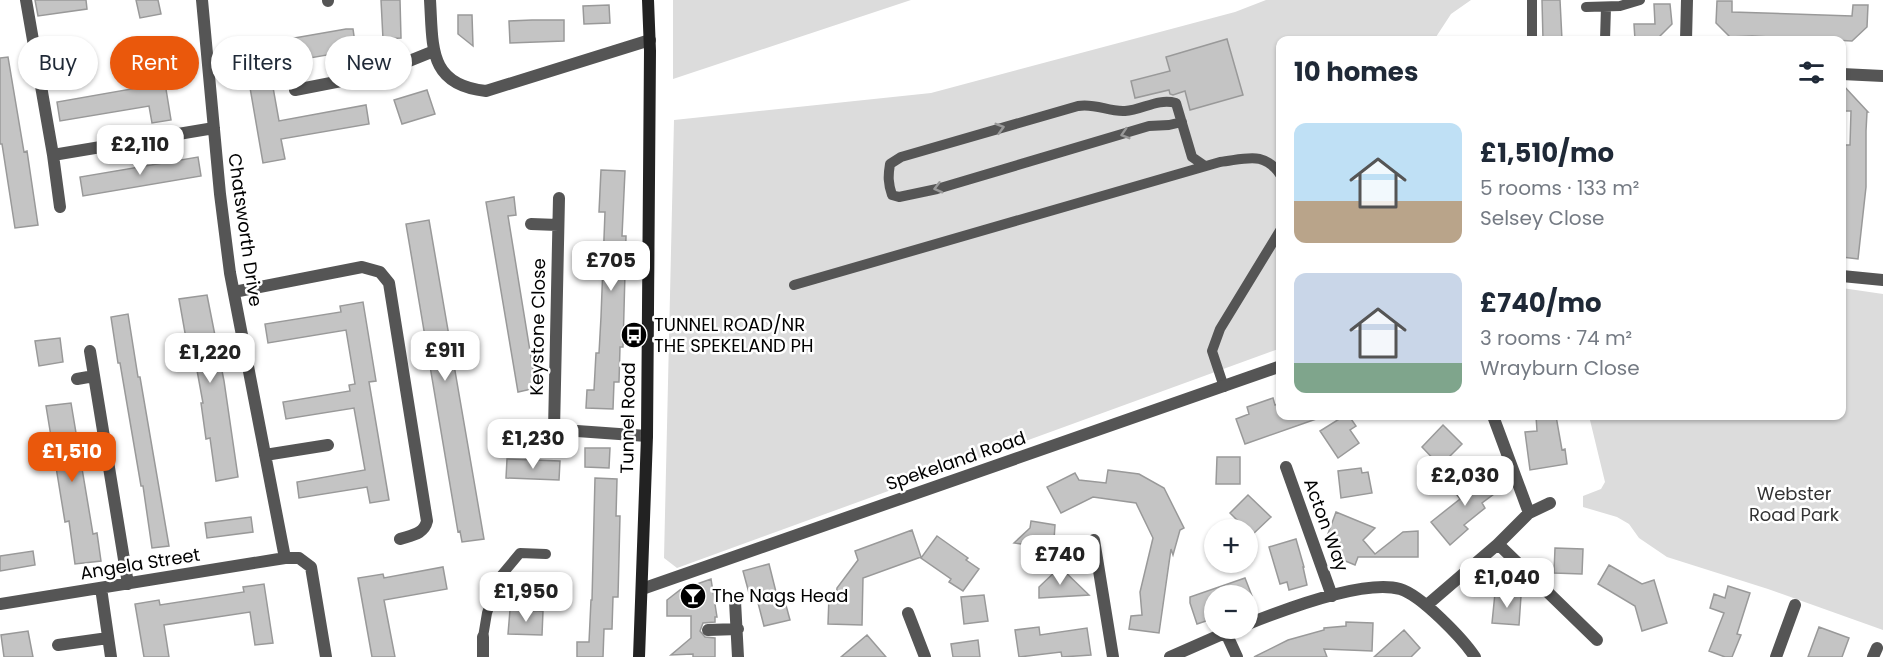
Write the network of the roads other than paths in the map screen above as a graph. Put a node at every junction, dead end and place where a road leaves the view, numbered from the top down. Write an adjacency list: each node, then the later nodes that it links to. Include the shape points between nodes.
1 (26, 0): 20 (street)
2 (202, 0): 19 (street, Chatsworth Drive)
3 (430, 0): 14 (street)
4 (648, 0): 13 (main road, Tunnel Road)
5 (1532, 0): 10 (lane)
6 (1640, 0): 8 (lane)
7 (1687, 0): 12 (street)
8 (1606, 7): 9 (lane); 11 (lane)
9 (1586, 8)
10 (1533, 36)
11 (1605, 36)
12 (1686, 36)
13 (650, 45): 14 (street, via 486,91 453,82 440,70); 40 (main road, Tunnel Road)
14 (434, 51): 15 (street)
15 (412, 60)
16 (1846, 74): 17 (street)
17 (1883, 76)
18 (1182, 122): 18 (lane, one-way to 18, via 1149,126 937,189 898,197 892,195 890,187 890,164 901,157 1078,106 1090,104 1125,111 1168,101 1176,103); 21 (lane, via 1192,157)
19 (214, 128): 20 (street); 31 (street, Chatsworth Drive)
20 (53, 155): 24 (street)
21 (1205, 166): 22 (lane, via 1259,157); 30 (lane)
22 (1276, 168)
23 (559, 198): 26 (street, Keystone Close)
24 (60, 207)
25 (531, 224): 26 (street)
26 (558, 225): 39 (street, Keystone Close)
27 (1276, 237): 36 (lane, via 1220,329 1212,351)
28 (1846, 276): 29 (street)
29 (1883, 280)
30 (794, 285)
31 (234, 292): 42 (street, Chatsworth Drive); 46 (street, via 362,267 380,272 389,283 427,521 418,533)
32 (90, 351): 34 (street)
33 (1276, 368): 36 (street, Spekeland Road)
34 (94, 376): 35 (street); 51 (street)
35 (77, 379)
36 (1224, 387): 53 (street, Spekeland Road)
37 (1494, 420): 45 (street)
38 (521, 427): 39 (street)
39 (554, 429): 40 (street)
40 (647, 436): 53 (main road, Tunnel Road)
41 (328, 445): 42 (street)
42 (265, 455): 50 (street, Chatsworth Drive)
43 (1286, 467): 54 (street, Acton Way)
44 (1550, 503): 45 (street)
45 (1529, 513): 48 (street)
46 (400, 539)
47 (1094, 540): 75 (street)
48 (1498, 544): 57 (street); 67 (street)
49 (546, 554): 63 (lane, via 520,553 500,577)
50 (285, 558): 51 (street, Angela Street); 70 (street, via 299,558 311,567)
51 (128, 584): 52 (street, Angela Street)
52 (101, 588): 56 (street, Angela Street); 64 (street)
53 (642, 589): 72 (main road, Tunnel Road)
54 (1332, 596): 57 (street, via 1377,586 1402,589); 60 (street)
55 (735, 601): 61 (street)
56 (0, 604)
57 (1427, 605): 78 (street)
58 (1795, 605): 79 (street)
59 (908, 613): 74 (street)
60 (1258, 621)
61 (738, 629): 62 (street); 73 (street)
62 (708, 630)
63 (483, 637): 71 (street)
64 (108, 638): 68 (street); 69 (street)
65 (1212, 639): 76 (street)
66 (1233, 639): 77 (street)
67 (1597, 640)
68 (58, 645)
69 (111, 657)
70 (326, 657)
71 (483, 657)
72 (639, 657)
73 (738, 657)
74 (925, 657)
75 (1113, 657)
76 (1170, 657)
77 (1236, 657)
78 (1475, 657)
79 (1776, 657)

